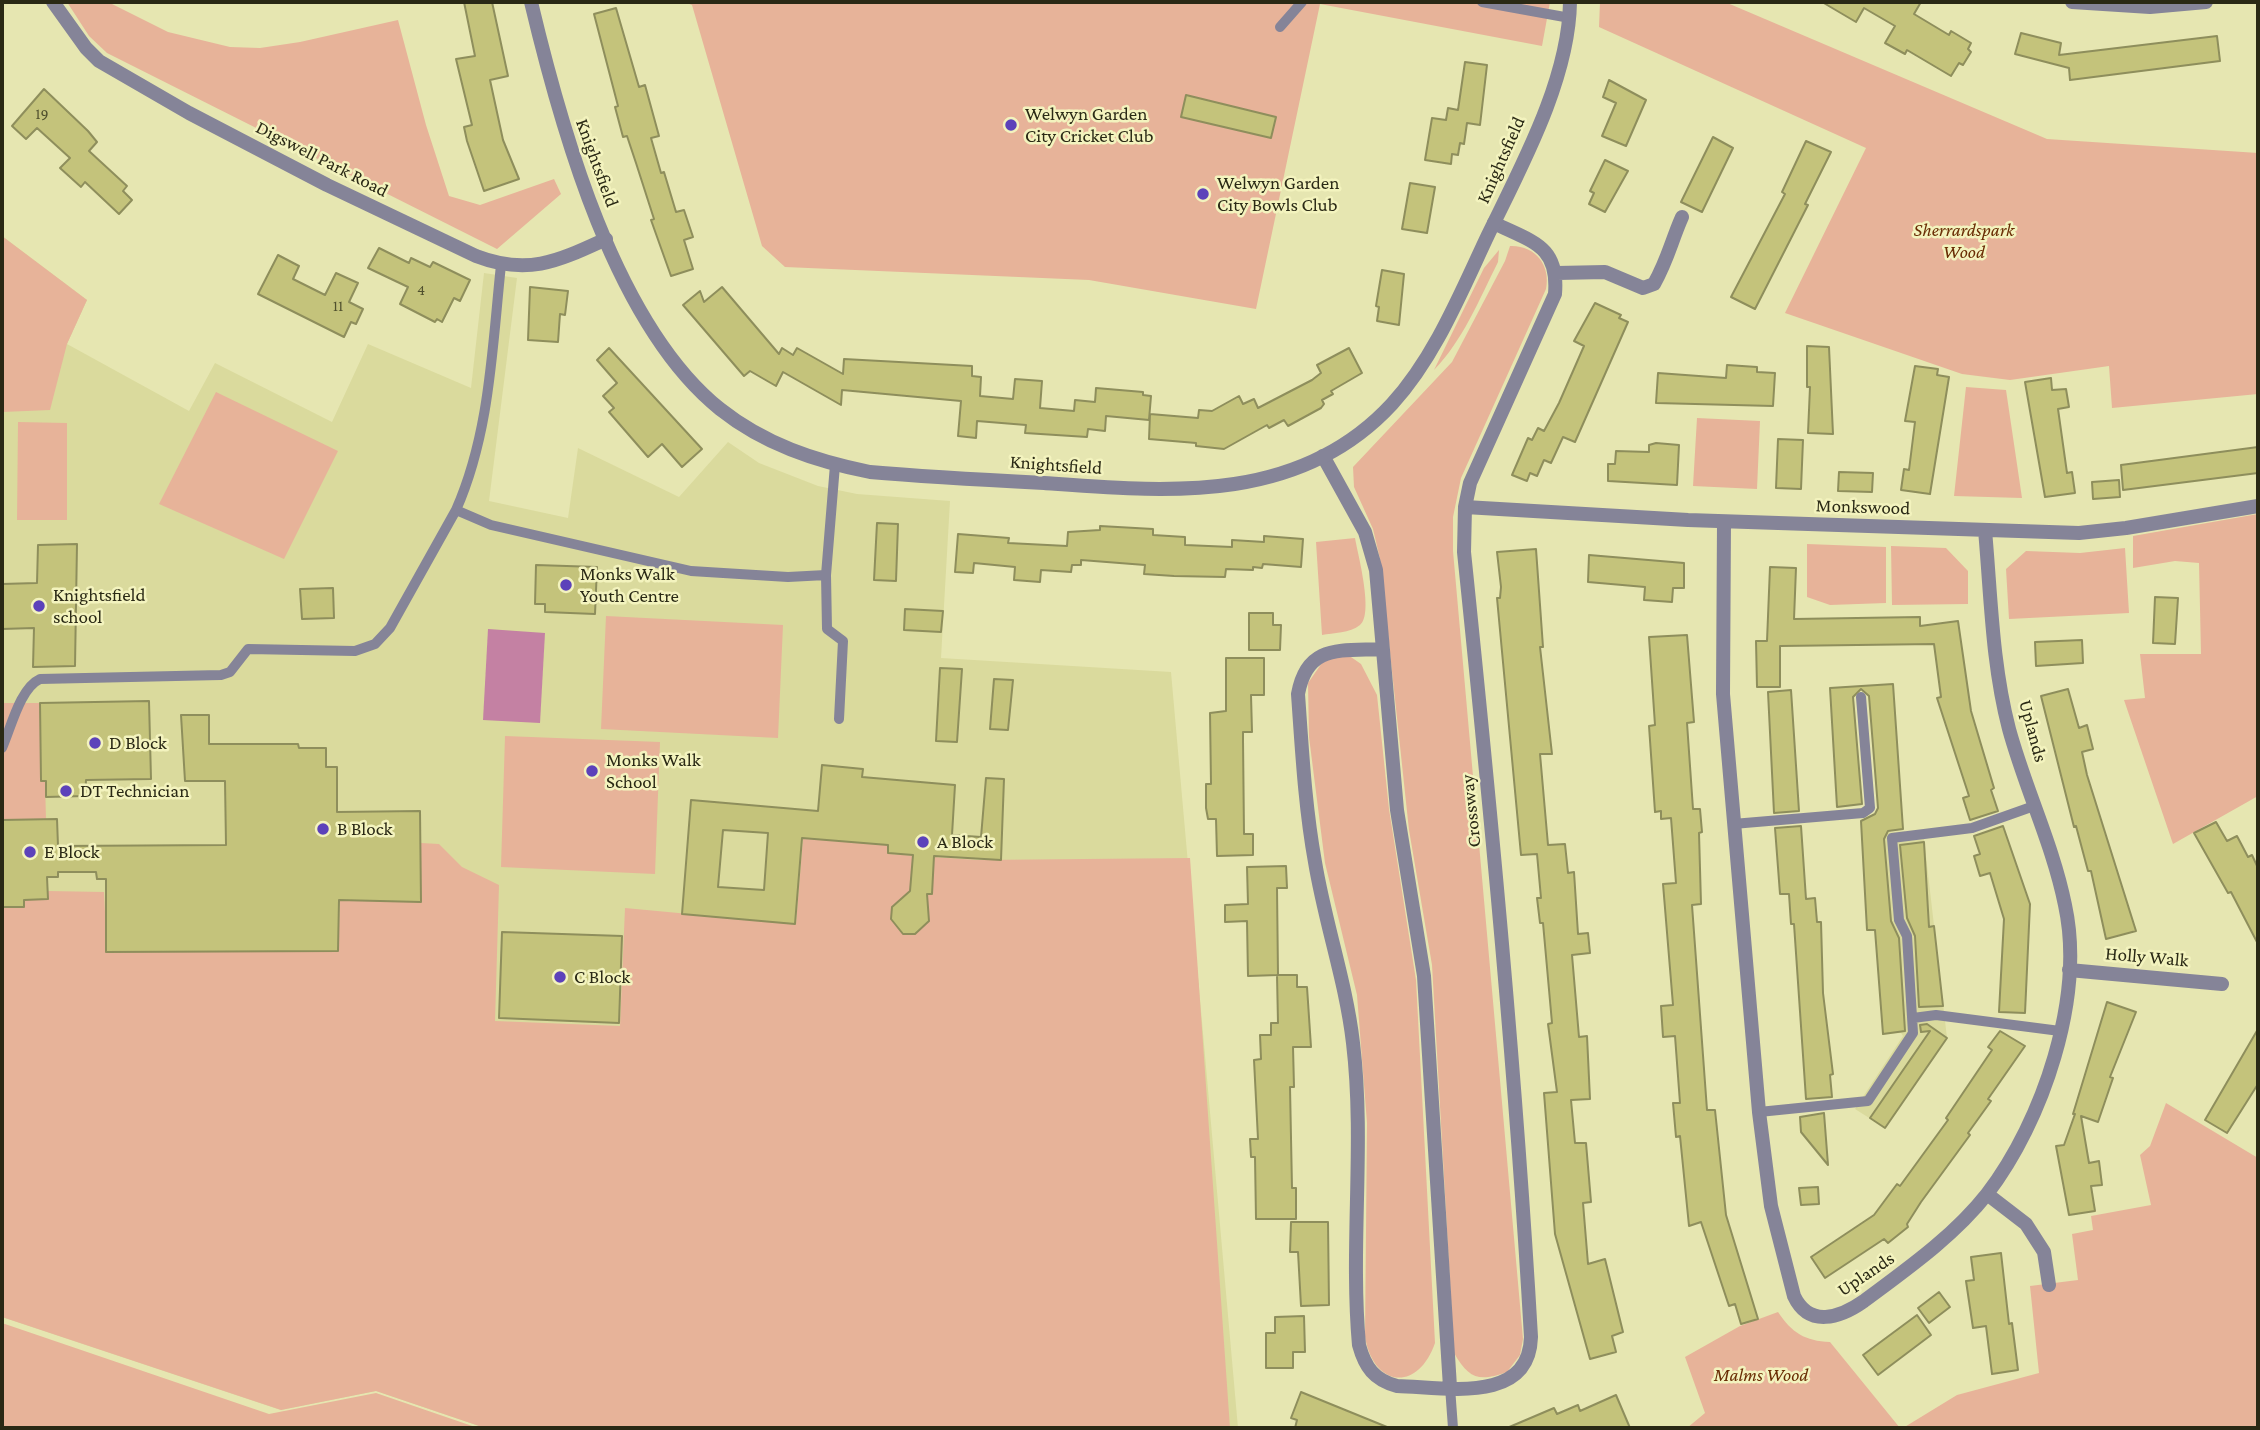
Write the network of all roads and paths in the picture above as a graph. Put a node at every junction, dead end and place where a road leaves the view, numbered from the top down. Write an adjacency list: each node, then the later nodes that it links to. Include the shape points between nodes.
1 (53, 2): 13 (street, Digswell Park Road, via 99,61 327,184)
2 (531, 2): 12 (street, Knightsfield, via 565,134)
3 (1302, 2): 9 (lane)
4 (1482, 2): 8 (lane)
5 (1570, 2): 8 (street, Knightsfield)
6 (2072, 2): 7 (street, via 2150,7)
7 (2206, 2)
8 (1570, 18): 11 (street, Knightsfield, via 1554,91)
9 (1280, 27)
10 (1682, 217): 14 (street, via 1669,245 1670,256 1654,284 1643,288 1605,272)
11 (1494, 223): 14 (street, via 1539,245); 15 (street, Knightsfield, via 1408,385 1375,421)
12 (606, 239): 13 (street, Digswell Park Road, via 549,263); 16 (street, Knightsfield, via 665,350 692,383 752,431)
13 (501, 265): 19 (lane, via 482,432)
14 (1557, 273): 18 (street, Crossway, via 1555,294 1477,466)
15 (1323, 456): 16 (street, Knightsfield, via 1263,480 1193,491 900,474); 23 (street, via 1365,532 1376,570)
16 (835, 465): 22 (lane)
17 (2258, 506): 21 (street, Monkswood, via 2079,533)
18 (1465, 507): 20 (street, Monkswood); 36 (street, Crossway, via 1464,552 1496,862 1531,1337 1527,1362 1511,1379 1491,1386)
19 (456, 510): 22 (lane, via 491,524 691,571); 26 (lane, via 390,628 375,644 355,651 248,649 238,664 221,675 40,680 21,696)
20 (1724, 522): 21 (street, Monkswood); 28 (street, Uplands, via 1723,694)
21 (1985, 530): 27 (street, Uplands, via 1991,623 2009,728)
22 (826, 575): 25 (lane, via 827,629 843,641)
23 (1382, 649): 36 (street, via 1397,810 1424,976); 36 (street, Crossway, via 1332,651 1309,664 1301,677 1298,694 1308,817 1346,991 1353,1046 1359,1345 1367,1368 1385,1383)
24 (1861, 696): 28 (lane, via 1870,808 1863,813)
25 (839, 719)
26 (2, 748)
27 (2034, 806): 29 (street, Uplands, via 2066,907); 31 (lane, via 1972,828 1892,838 1899,920 1907,936)
28 (1733, 824): 33 (street, Uplands)
29 (2069, 970): 30 (street, Holly Walk); 32 (street, Uplands)
30 (2222, 984)
31 (1913, 1018): 32 (lane, via 1936,1015); 33 (lane, via 1913,1033 1868,1101)
32 (2060, 1031): 34 (street, Uplands, via 2050,1079 2029,1125)
33 (1759, 1112): 34 (street, Uplands, via 1771,1206 1794,1296 1809,1315 1833,1318 1856,1306 1921,1259)
34 (1987, 1194): 35 (street, via 2026,1224 2044,1252)
35 (2049, 1285)
36 (1450, 1387): 37 (lane)
37 (1453, 1428)

